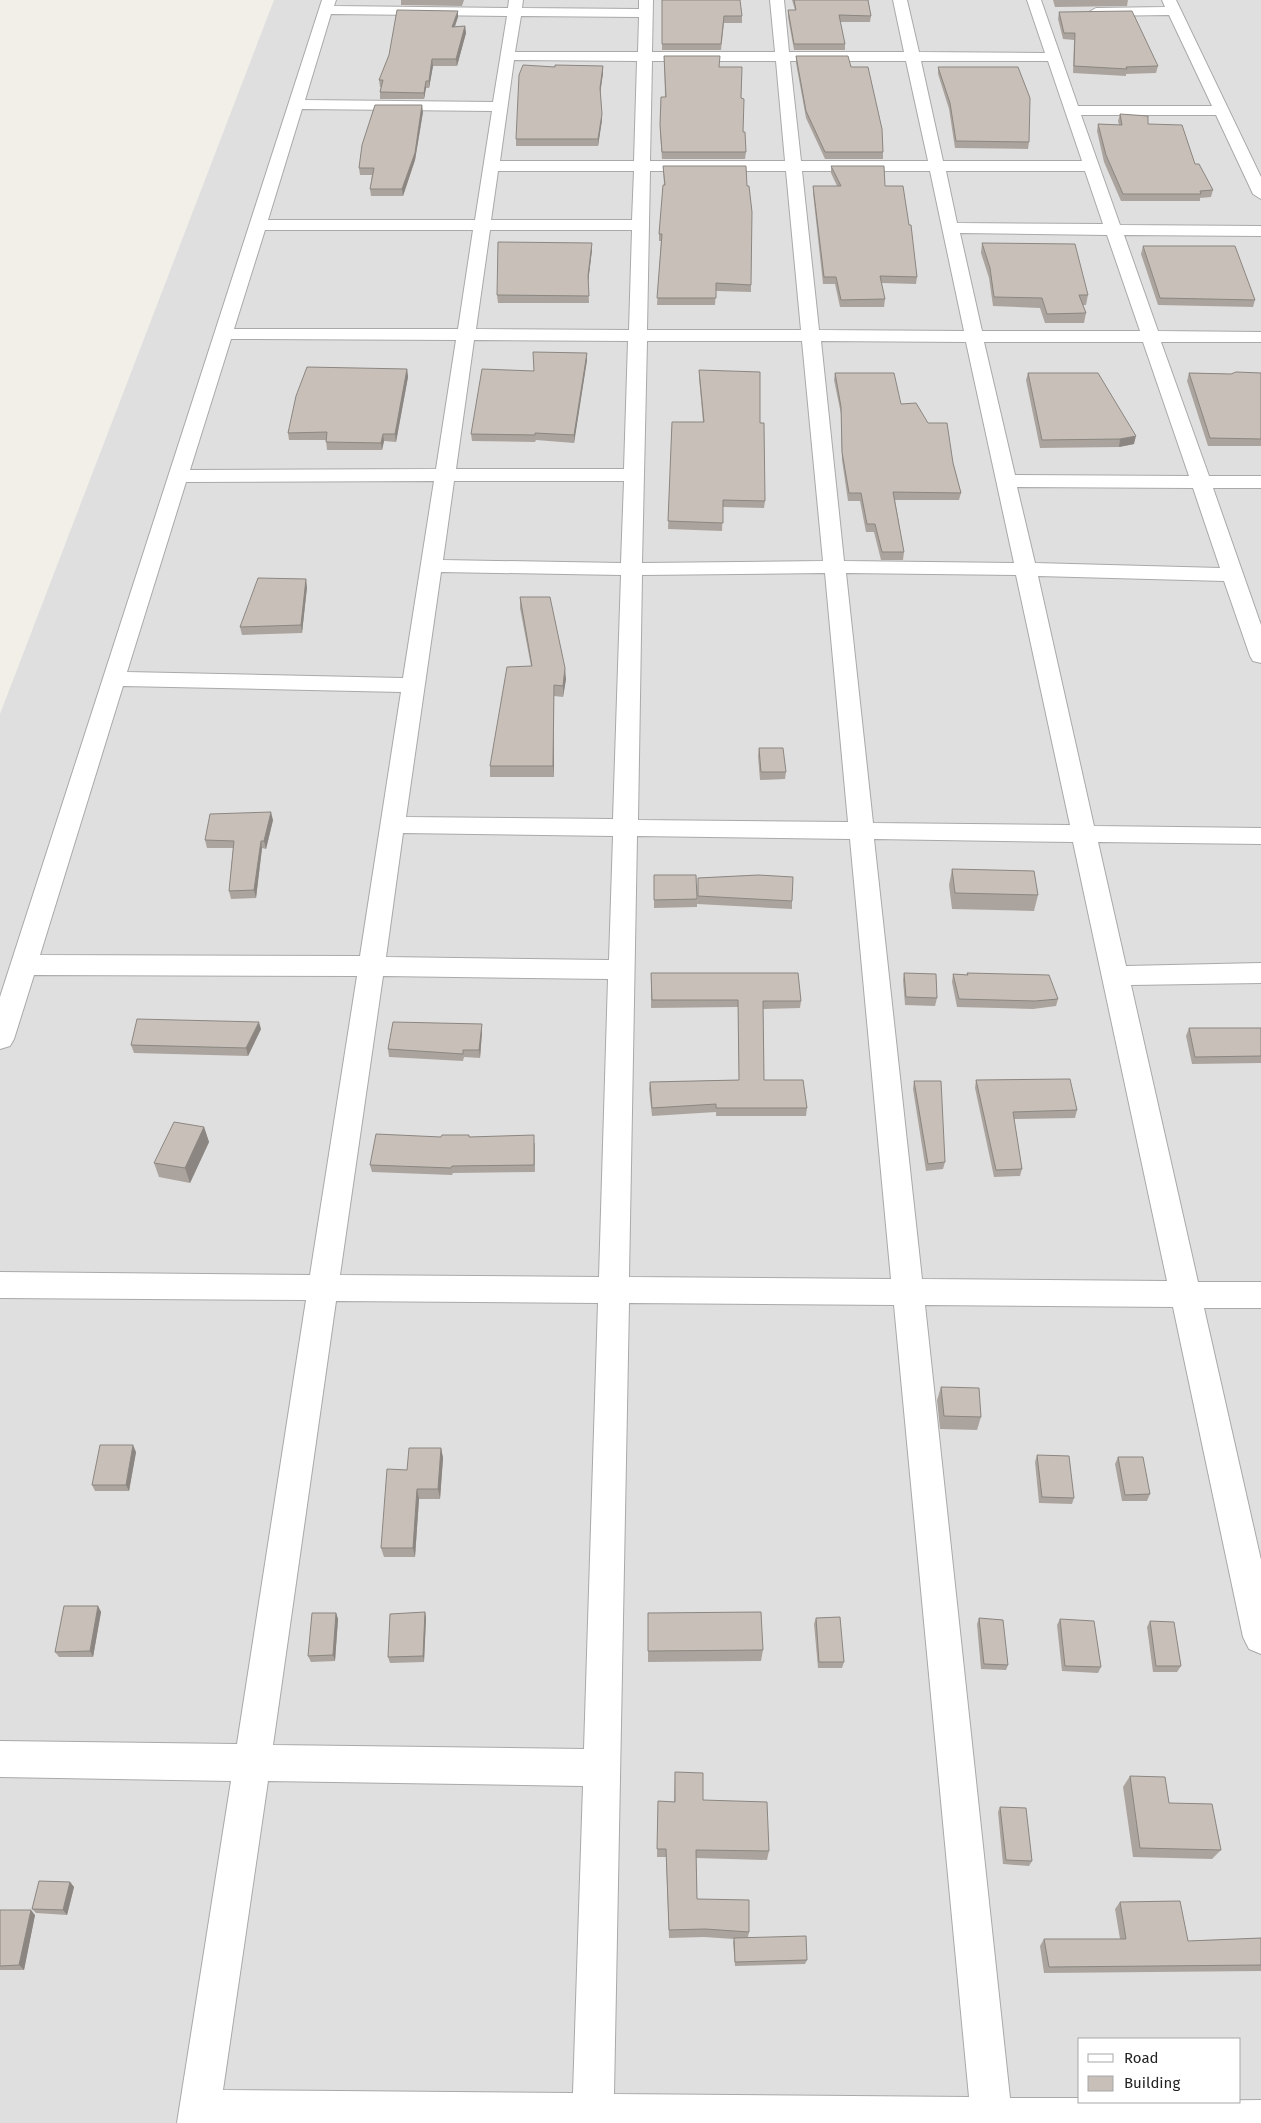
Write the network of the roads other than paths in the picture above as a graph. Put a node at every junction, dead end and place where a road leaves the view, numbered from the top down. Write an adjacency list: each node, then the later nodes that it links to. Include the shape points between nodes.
1 (777, 0): 12 (street)
2 (900, 0): 13 (street)
3 (328, 5): 4 (street); 15 (street)
4 (515, 6): 5 (street); 10 (street)
5 (646, 6): 11 (street)
6 (1036, 6): 9 (street); 14 (street)
7 (1172, 6): 8 (street); 18 (street)
8 (1077, 12)
9 (1058, 13)
10 (508, 56): 11 (street); 16 (street)
11 (644, 56): 12 (street); 20 (street)
12 (782, 56): 13 (street); 21 (street)
13 (912, 56): 14 (street); 22 (street)
14 (1054, 57): 17 (street)
15 (295, 104): 16 (street); 26 (street)
16 (500, 107): 19 (street)
17 (1072, 110): 18 (street); 23 (street)
18 (1222, 111): 24 (street)
19 (492, 166): 20 (street); 25 (street)
20 (642, 166): 21 (street); 27 (street)
21 (794, 166): 22 (street); 35 (street)
22 (936, 166): 23 (street); 28 (street)
23 (1091, 166): 29 (street)
24 (1261, 194)
25 (483, 224): 26 (street); 27 (street); 32 (street)
26 (259, 225): 31 (street)
27 (640, 225): 34 (street)
28 (950, 228): 29 (street); 33 (street)
29 (1113, 229): 30 (street); 36 (street)
30 (1261, 231)
31 (223, 334): 32 (street); 40 (street)
32 (466, 334): 34 (street); 38 (street)
33 (974, 334): 35 (street); 36 (street); 41 (street)
34 (638, 335): 35 (street); 39 (street)
35 (811, 335): 45 (street)
36 (1150, 336): 37 (street); 42 (street)
37 (1261, 337)
38 (446, 474): 39 (street); 40 (street); 44 (street)
39 (634, 475): 47 (street)
40 (178, 476): 50 (street)
41 (1006, 481): 42 (street); 46 (street)
42 (1201, 482): 43 (street); 48 (street)
43 (1261, 482)
44 (432, 566): 47 (street); 51 (street)
45 (834, 567): 46 (street); 47 (street); 54 (street)
46 (1025, 569): 48 (street); 55 (street)
47 (632, 570): 53 (street)
48 (1233, 575): 49 (street)
49 (1261, 656)
50 (115, 679): 51 (street); 57 (street)
51 (414, 686): 52 (street)
52 (393, 825): 53 (street); 58 (street)
53 (625, 828): 54 (street); 59 (street)
54 (861, 831): 55 (street); 66 (street)
55 (1084, 834): 56 (street); 61 (street)
56 (1261, 836)
57 (24, 965): 58 (street); 62 (street)
58 (372, 966): 59 (street); 64 (street)
59 (621, 970): 65 (street)
60 (1261, 974): 61 (street)
61 (1116, 976): 67 (street)
62 (0, 1039)
63 (0, 1285): 64 (street)
64 (324, 1288): 65 (street); 71 (street)
65 (614, 1291): 66 (street); 72 (street)
66 (908, 1292): 67 (street); 75 (street)
67 (1186, 1295): 68 (street); 69 (street)
68 (1261, 1295)
69 (1261, 1637)
70 (0, 1759): 71 (street)
71 (252, 1762): 72 (street); 73 (street)
72 (602, 1768): 74 (street)
73 (199, 2117): 74 (street)
74 (593, 2119): 75 (street)
75 (992, 2121): 76 (street)
76 (1261, 2121)

